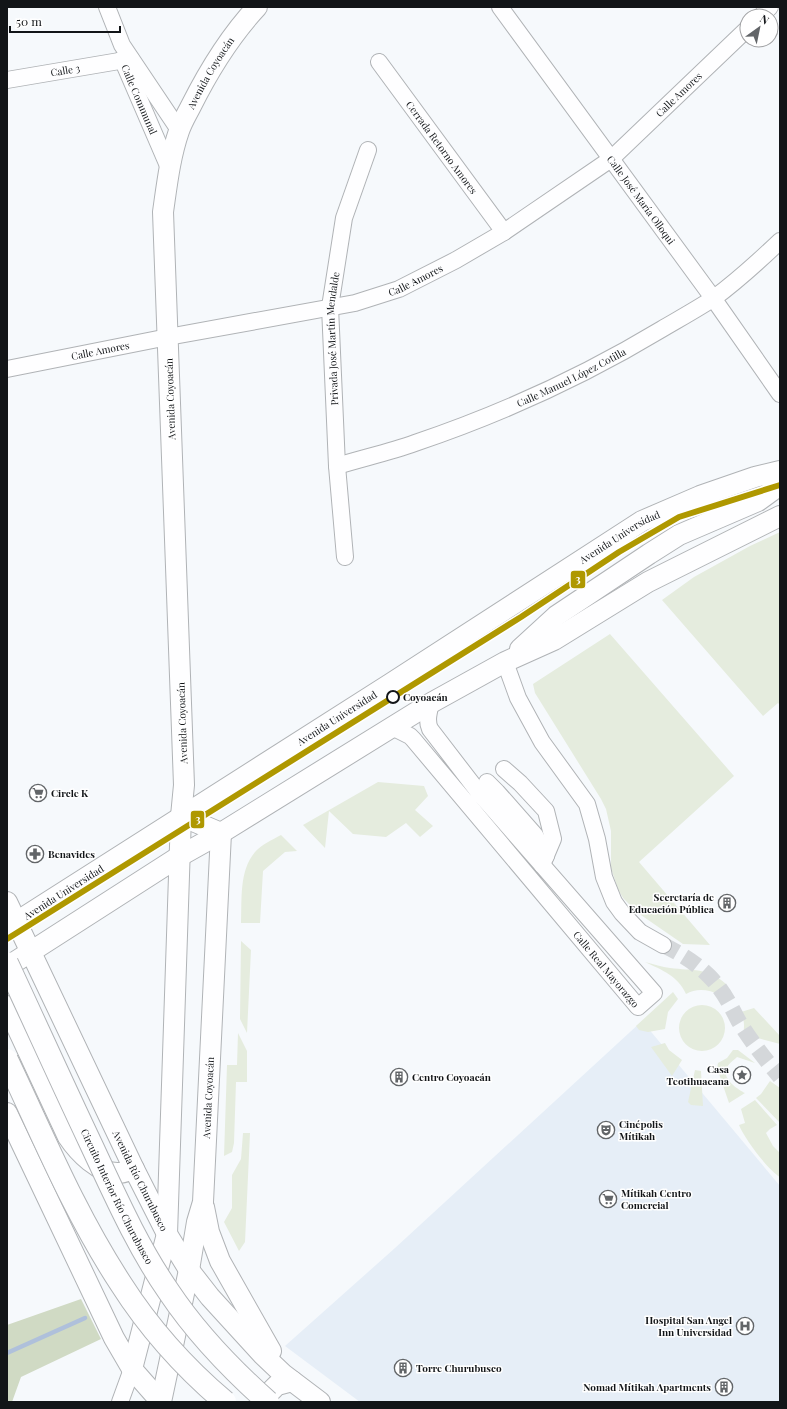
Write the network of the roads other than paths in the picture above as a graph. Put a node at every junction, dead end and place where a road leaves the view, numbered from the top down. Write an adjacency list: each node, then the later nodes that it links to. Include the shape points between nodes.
1 (106, 7): 5 (street)
2 (257, 7): 8 (main road, Avenida Coyoacán, via 223,50)
3 (500, 7): 10 (street, Calle José María Olloqui)
4 (739, 37): 10 (street, Calle Amores)
5 (125, 55): 7 (street, Calle 3); 8 (street); 11 (street, Calle Communal)
6 (379, 62): 12 (street, Cerrada Retorno Amores)
7 (7, 80)
8 (179, 130): 11 (main road, Avenida Coyoacán)
9 (368, 150): 15 (street, Privada José Martín Mendalde, via 344,218)
10 (611, 159): 12 (street, Calle Amores); 14 (street, Calle José María Olloqui)
11 (169, 168): 16 (main road, Avenida Coyoacán, via 163,212)
12 (504, 232): 15 (street, Calle Amores, via 400,289)
13 (780, 241): 14 (street, Calle Manuel López Cotilla)
14 (713, 298): 18 (street, Calle José María Olloqui); 19 (street, Calle Manuel López Cotilla, via 627,350 525,401 414,444)
15 (330, 308): 16 (street, Calle Amores); 19 (street, Privada José Martín Mendalde)
16 (168, 337): 17 (street, Calle Amores); 29 (main road, Avenida Coyoacán, via 184,785)
17 (7, 369)
18 (780, 394)
19 (337, 466): 23 (street, Privada José Martín Mendalde)
20 (780, 471): 29 (main road, Avenida Universidad, via 700,496 642,521)
21 (780, 485): 24 (main road, via 758,501 679,535 649,554 556,616)
22 (780, 516): 24 (main road, via 648,582 554,640)
23 (345, 557)
24 (505, 662): 25 (main road); 35 (street, via 518,698 542,742 586,804 597,839 604,878 614,902 640,932)
25 (432, 702): 26 (main road); 28 (street, Calle Real Mayorazgo, via 427,724)
26 (392, 727): 28 (street, Calle Real Mayorazgo, via 410,736); 30 (main road)
27 (504, 770): 32 (street, via 546,811 553,839)
28 (478, 793): 32 (street, Calle Real Mayorazgo); 32 (street, Calle Real Mayorazgo, via 638,1007 654,993)
29 (181, 816): 30 (main road); 31 (main road, Avenida Coyoacán); 34 (main road, Avenida Universidad)
30 (221, 833): 31 (main road); 43 (main road, Avenida Coyoacán)
31 (180, 856): 36 (main road); 44 (main road, Avenida Coyoacán)
32 (544, 861)
33 (7, 902): 34 (main road, Avenida Río Churubusco)
34 (12, 924): 36 (main road, Avenida Río Churubusco)
35 (663, 945)
36 (31, 951): 38 (main road); 42 (main road, Avenida Río Churubusco)
37 (7, 964): 52 (highway, Circuito Interior Río Churubusco, bridge, via 109,1184 151,1264 188,1319 236,1373)
38 (7, 967)
39 (7, 1006): 42 (main road, via 68,1137 76,1148 91,1162 105,1169 118,1173)
40 (7, 1060): 50 (highway, bridge, via 76,1207 121,1285 164,1341)
41 (7, 1113): 46 (main road, via 114,1338)
42 (134, 1169): 44 (main road, Avenida Río Churubusco)
43 (203, 1202): 45 (main road, Avenida Coyoacán); 47 (main road, via 209,1232 220,1261)
44 (167, 1234): 45 (main road, Avenida Río Churubusco); 46 (main road, Avenida Coyoacán)
45 (189, 1270): 47 (main road, Avenida Río Churubusco, via 263,1355); 49 (main road, Avenida Coyoacán)
46 (132, 1369): 48 (street); 49 (main road)
47 (288, 1377): 51 (main road); 53 (main road, Avenida Río Churubusco)
48 (120, 1402)
49 (161, 1402)
50 (224, 1402)
51 (260, 1402)
52 (268, 1402)
53 (320, 1402)

